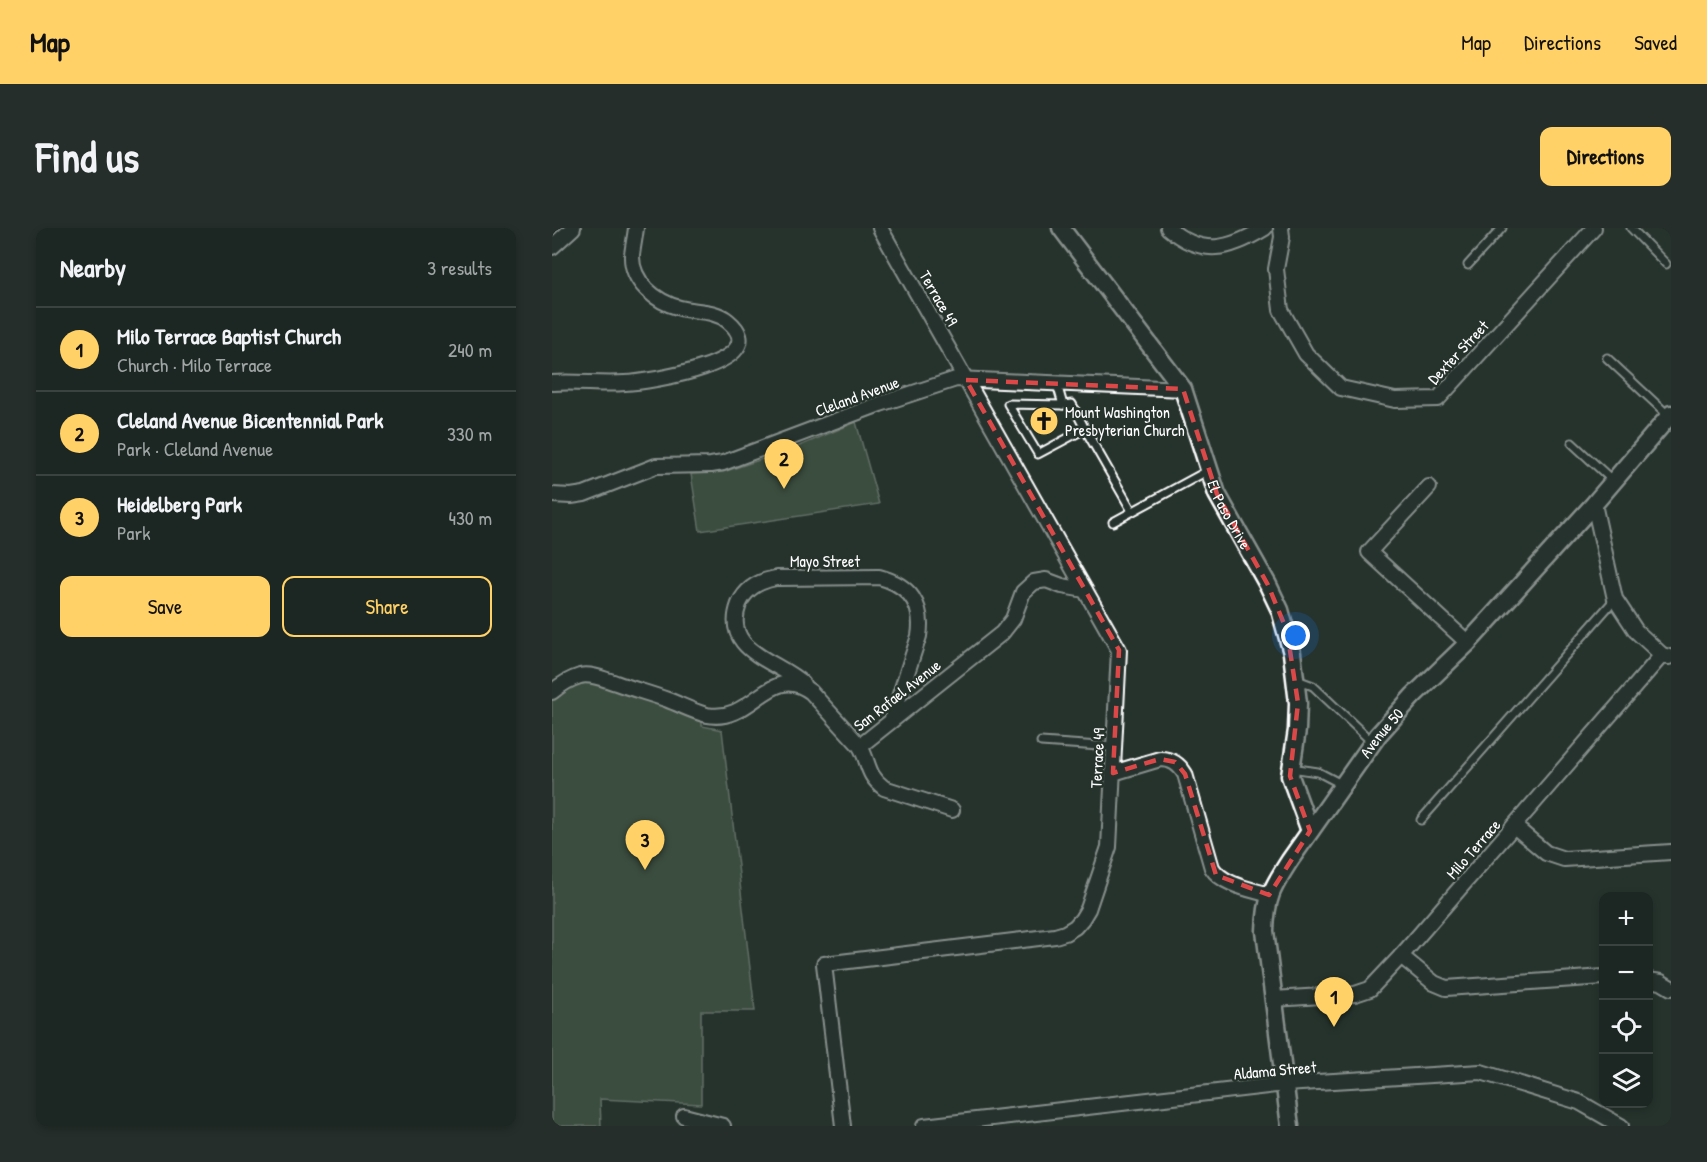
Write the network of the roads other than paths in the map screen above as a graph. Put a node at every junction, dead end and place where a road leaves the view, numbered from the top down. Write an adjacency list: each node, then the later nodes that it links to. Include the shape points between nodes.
1 (573, 228): 11 (street)
2 (636, 228): 16 (street, via 633,267 643,286 665,302 728,321 739,337 738,347 704,367 648,381)
3 (880, 228): 15 (street, Terrace 49)
4 (1061, 228): 18 (street, El Paso Drive)
5 (1168, 228): 6 (street, via 1181,239 1204,248 1225,246)
6 (1265, 228)
7 (1281, 228): 9 (street, Dexter Street, via 1276,269 1281,310 1306,354 1341,388 1395,400 1438,399)
8 (1502, 228): 13 (lane)
9 (1594, 228)
10 (1631, 228): 12 (lane)
11 (552, 247)
12 (1666, 264)
13 (1468, 266)
14 (1607, 358): 20 (lane)
15 (966, 380): 17 (street, Cleland Avenue); 26 (street, Cleland Avenue, via 956,379 880,404 723,463 656,466 584,494); 30 (street, Terrace 49)
16 (552, 383)
17 (1057, 384): 18 (street, Cleland Avenue); 19 (lane)
18 (1183, 390): 23 (street, El Paso Drive)
19 (1063, 405): 21 (lane, via 1072,404); 21 (lane, via 1008,404 1038,454)
20 (1670, 415): 24 (street, Avenue 50)
21 (1086, 429): 28 (lane)
22 (1572, 443): 24 (lane)
23 (1209, 470): 28 (lane); 34 (street, El Paso Drive, via 1217,494 1280,610)
24 (1613, 481): 27 (street, Avenue 50)
25 (1429, 487): 32 (street, via 1369,552)
26 (552, 495)
27 (1594, 504): 31 (street); 32 (street, Avenue 50)
28 (1132, 511): 29 (lane)
29 (1113, 522)
30 (1085, 590): 37 (street, San Rafael Avenue, via 1046,580 1034,582 1023,592 1002,633); 41 (street, Terrace 49, via 1119,650)
31 (1615, 599): 33 (street, via 1635,631); 46 (lane)
32 (1468, 643): 39 (street, Avenue 50, via 1413,696)
33 (1667, 656): 47 (street, Milo Terrace)
34 (1296, 680): 39 (lane, via 1313,686); 42 (street, El Paso Drive, via 1297,730)
35 (552, 692): 36 (street, San Rafael Avenue, via 581,675 715,716 735,713 784,683 801,685)
36 (811, 692): 37 (street, Mayo Street, via 784,670 754,654 741,640 737,611 746,593 754,585 776,578 890,580 909,593 921,625); 40 (street, San Rafael Avenue)
37 (892, 719): 40 (street, San Rafael Avenue)
38 (1041, 742): 41 (lane)
39 (1373, 743): 44 (street, Avenue 50)
40 (860, 746): 45 (street, via 871,774 884,788)
41 (1114, 747): 43 (street, Terrace 49)
42 (1292, 768): 44 (lane, via 1318,772); 48 (street, El Paso Drive, via 1290,776)
43 (1113, 773): 50 (street, via 1160,759 1175,762 1185,774 1216,875); 59 (street, Terrace 49, via 1109,847 1088,909 1075,927 1056,936 824,964)
44 (1343, 785): 48 (street, Avenue 50)
45 (952, 810)
46 (1422, 820)
47 (1514, 826): 49 (street, via 1546,853 1564,859); 51 (street, Milo Terrace)
48 (1310, 831): 50 (street, Avenue 50)
49 (1671, 852)
50 (1269, 896): 55 (street, Avenue 50, via 1265,931)
51 (1401, 956): 52 (street, via 1446,988); 55 (street, Milo Terrace, via 1370,989 1355,994)
52 (1599, 977)
53 (1653, 981): 54 (street)
54 (1671, 988)
55 (1273, 999): 56 (street, Avenue 50)
56 (1285, 1084): 60 (street, Aldama Street); 61 (street, Avenue 50); 62 (street, Aldama Street, via 1481,1072 1579,1102)
57 (684, 1116): 58 (street)
58 (723, 1126)
59 (843, 1126)
60 (924, 1126)
61 (1290, 1126)
62 (1621, 1126)

